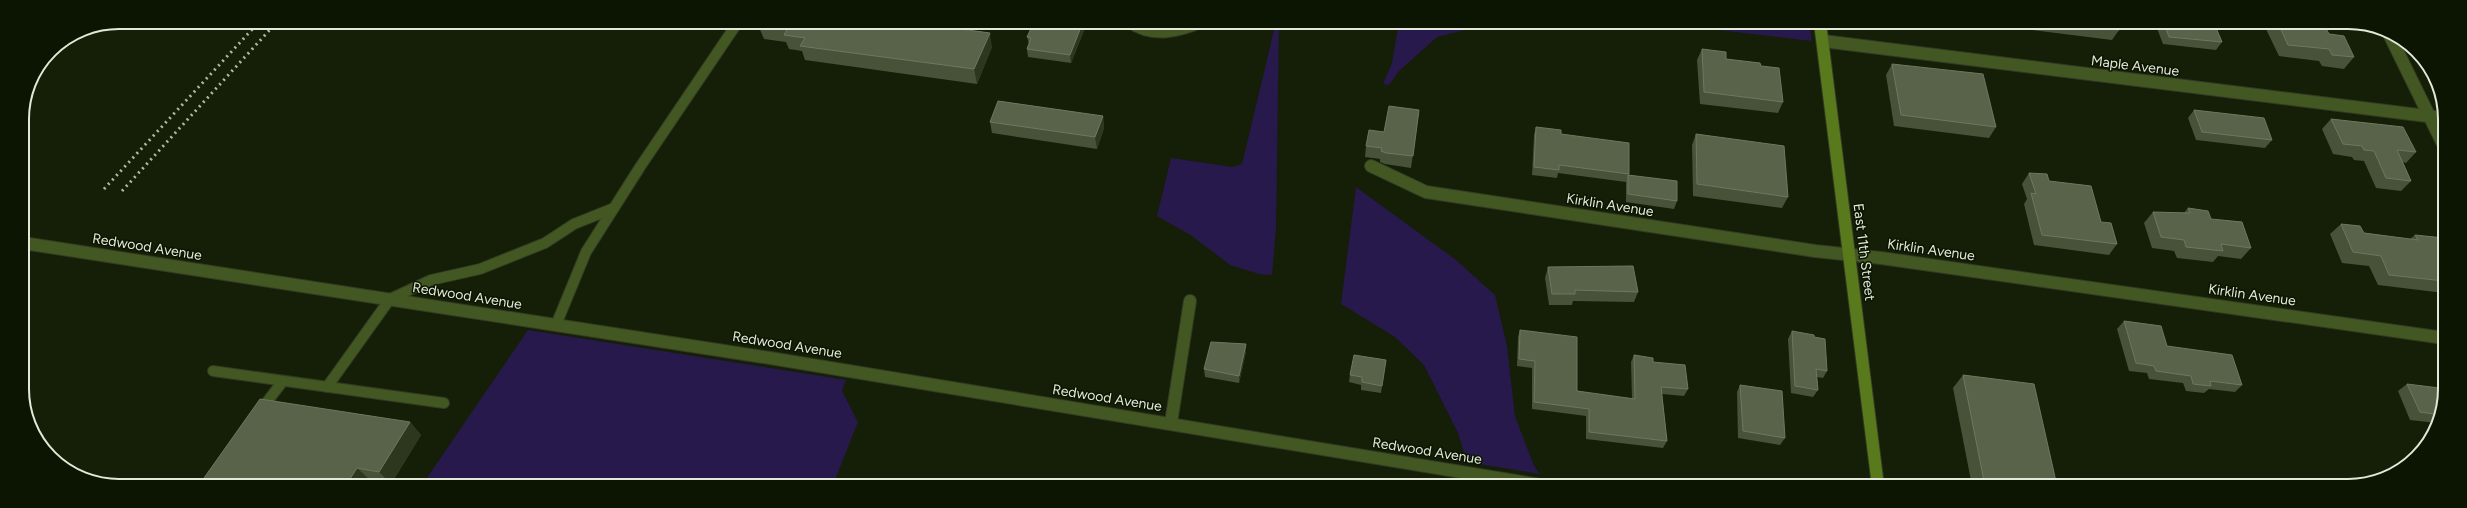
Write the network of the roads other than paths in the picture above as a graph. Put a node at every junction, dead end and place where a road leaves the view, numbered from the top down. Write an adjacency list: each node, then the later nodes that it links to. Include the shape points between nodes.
1 (733, 29): 11 (lane)
2 (1136, 29): 3 (lane, via 1139,32 1175,34)
3 (1187, 29)
4 (1821, 29): 5 (main road, East 11th Street)
5 (1823, 41): 7 (street, Maple Avenue); 13 (main road, East 11th Street)
6 (2392, 41): 7 (street)
7 (2431, 116): 8 (street, Maple Avenue); 9 (street)
8 (2438, 117)
9 (2438, 132)
10 (1372, 166): 13 (street, Kirklin Avenue, via 1426,192)
11 (614, 208): 14 (lane, via 574,224 545,243 480,268 431,280); 16 (lane, via 586,252)
12 (29, 244): 14 (street, Redwood Avenue)
13 (1849, 254): 17 (street, Kirklin Avenue); 25 (main road, East 11th Street)
14 (390, 299): 16 (street, Redwood Avenue); 20 (lane)
15 (1190, 301): 23 (street)
16 (556, 325): 23 (street, Redwood Avenue)
17 (2438, 337)
18 (213, 371): 19 (lane)
19 (284, 381): 20 (lane); 22 (lane)
20 (327, 387): 21 (lane)
21 (444, 403)
22 (256, 418)
23 (1171, 424): 24 (street, Redwood Avenue)
24 (1504, 479)
25 (1877, 479)

